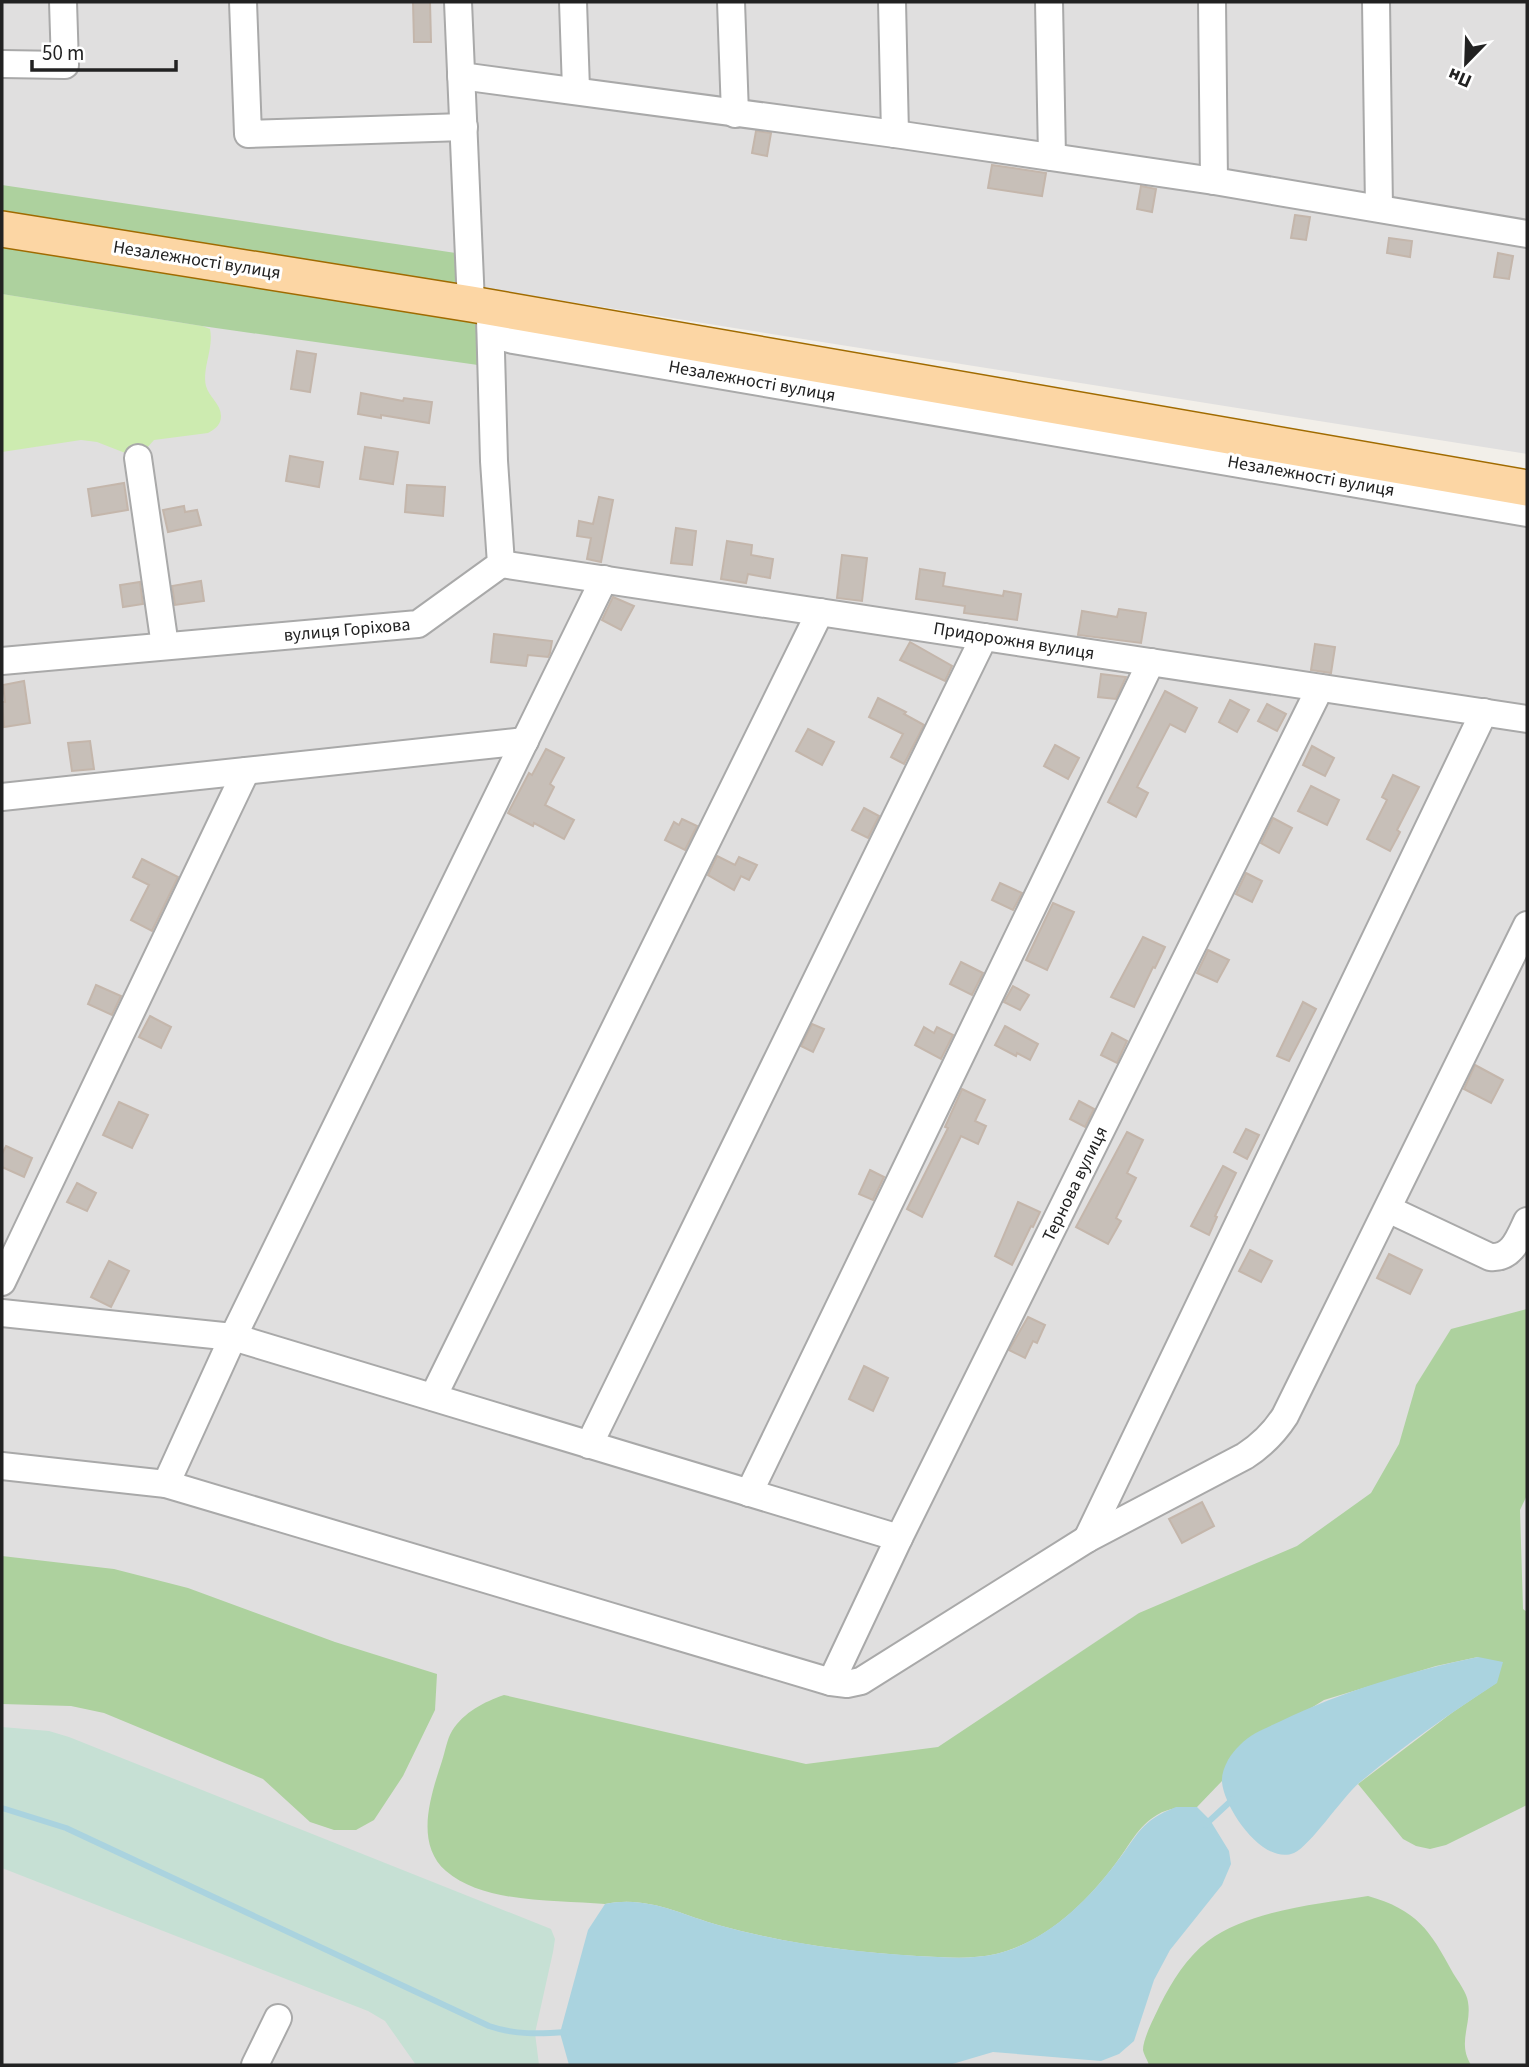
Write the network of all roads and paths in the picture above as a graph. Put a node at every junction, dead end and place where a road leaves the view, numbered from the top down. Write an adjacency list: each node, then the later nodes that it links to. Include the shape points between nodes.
1 (63, 2): 10 (street, via 65,65)
2 (243, 2): 14 (street, via 248,134)
3 (458, 2): 11 (street)
4 (573, 2): 12 (street)
5 (732, 2): 13 (street)
6 (892, 2): 15 (street)
7 (1049, 2): 16 (street)
8 (1212, 2): 17 (street)
9 (1376, 2): 18 (street)
10 (2, 64)
11 (461, 76): 12 (street); 14 (street)
12 (576, 89): 13 (street)
13 (735, 114): 15 (street)
14 (464, 127): 21 (street)
15 (895, 134): 16 (street)
16 (1052, 158): 17 (street)
17 (1214, 181): 18 (street)
18 (1379, 208): 20 (street)
19 (2, 229): 21 (street, Незалежності вулиця)
20 (1527, 234)
21 (484, 315): 23 (main road); 24 (street, Незалежності вулиця, via 513,340); 25 (street)
22 (138, 458): 29 (street)
23 (1527, 488)
24 (1527, 513)
25 (501, 564): 26 (street, Придорожня вулиця); 29 (street, вулиця Горіхова, via 418,624)
26 (604, 579): 27 (street, Придорожня вулиця); 35 (street)
27 (820, 612): 28 (street, Придорожня вулиця); 44 (street)
28 (984, 637): 31 (street, Придорожня вулиця); 45 (street)
29 (165, 646): 30 (street, вулиця Горіхова)
30 (2, 661)
31 (1152, 662): 32 (street, Придорожня вулиця); 48 (street)
32 (1320, 688): 33 (street, Придорожня вулиця); 49 (street, Тернова вулиця)
33 (1484, 712): 34 (street, Придорожня вулиця); 50 (street)
34 (1527, 719)
35 (525, 741): 36 (street); 43 (street)
36 (246, 771): 37 (street); 41 (street)
37 (2, 797)
38 (1527, 925): 39 (street)
39 (1388, 1209): 40 (street, via 1497,1258 1509,1252); 50 (street, via 1273,1433 1245,1456)
40 (1527, 1221)
41 (2, 1282)
42 (2, 1313): 43 (street)
43 (233, 1337): 44 (street); 47 (street)
44 (433, 1397): 45 (street)
45 (589, 1444): 48 (street)
46 (2, 1466): 47 (street)
47 (166, 1484): 51 (street)
48 (749, 1493): 49 (street)
49 (900, 1538): 51 (street, Тернова вулиця)
50 (1087, 1539): 51 (street, via 868,1677 847,1684)
51 (831, 1682)
52 (278, 2018): 53 (street)
53 (255, 2065)

